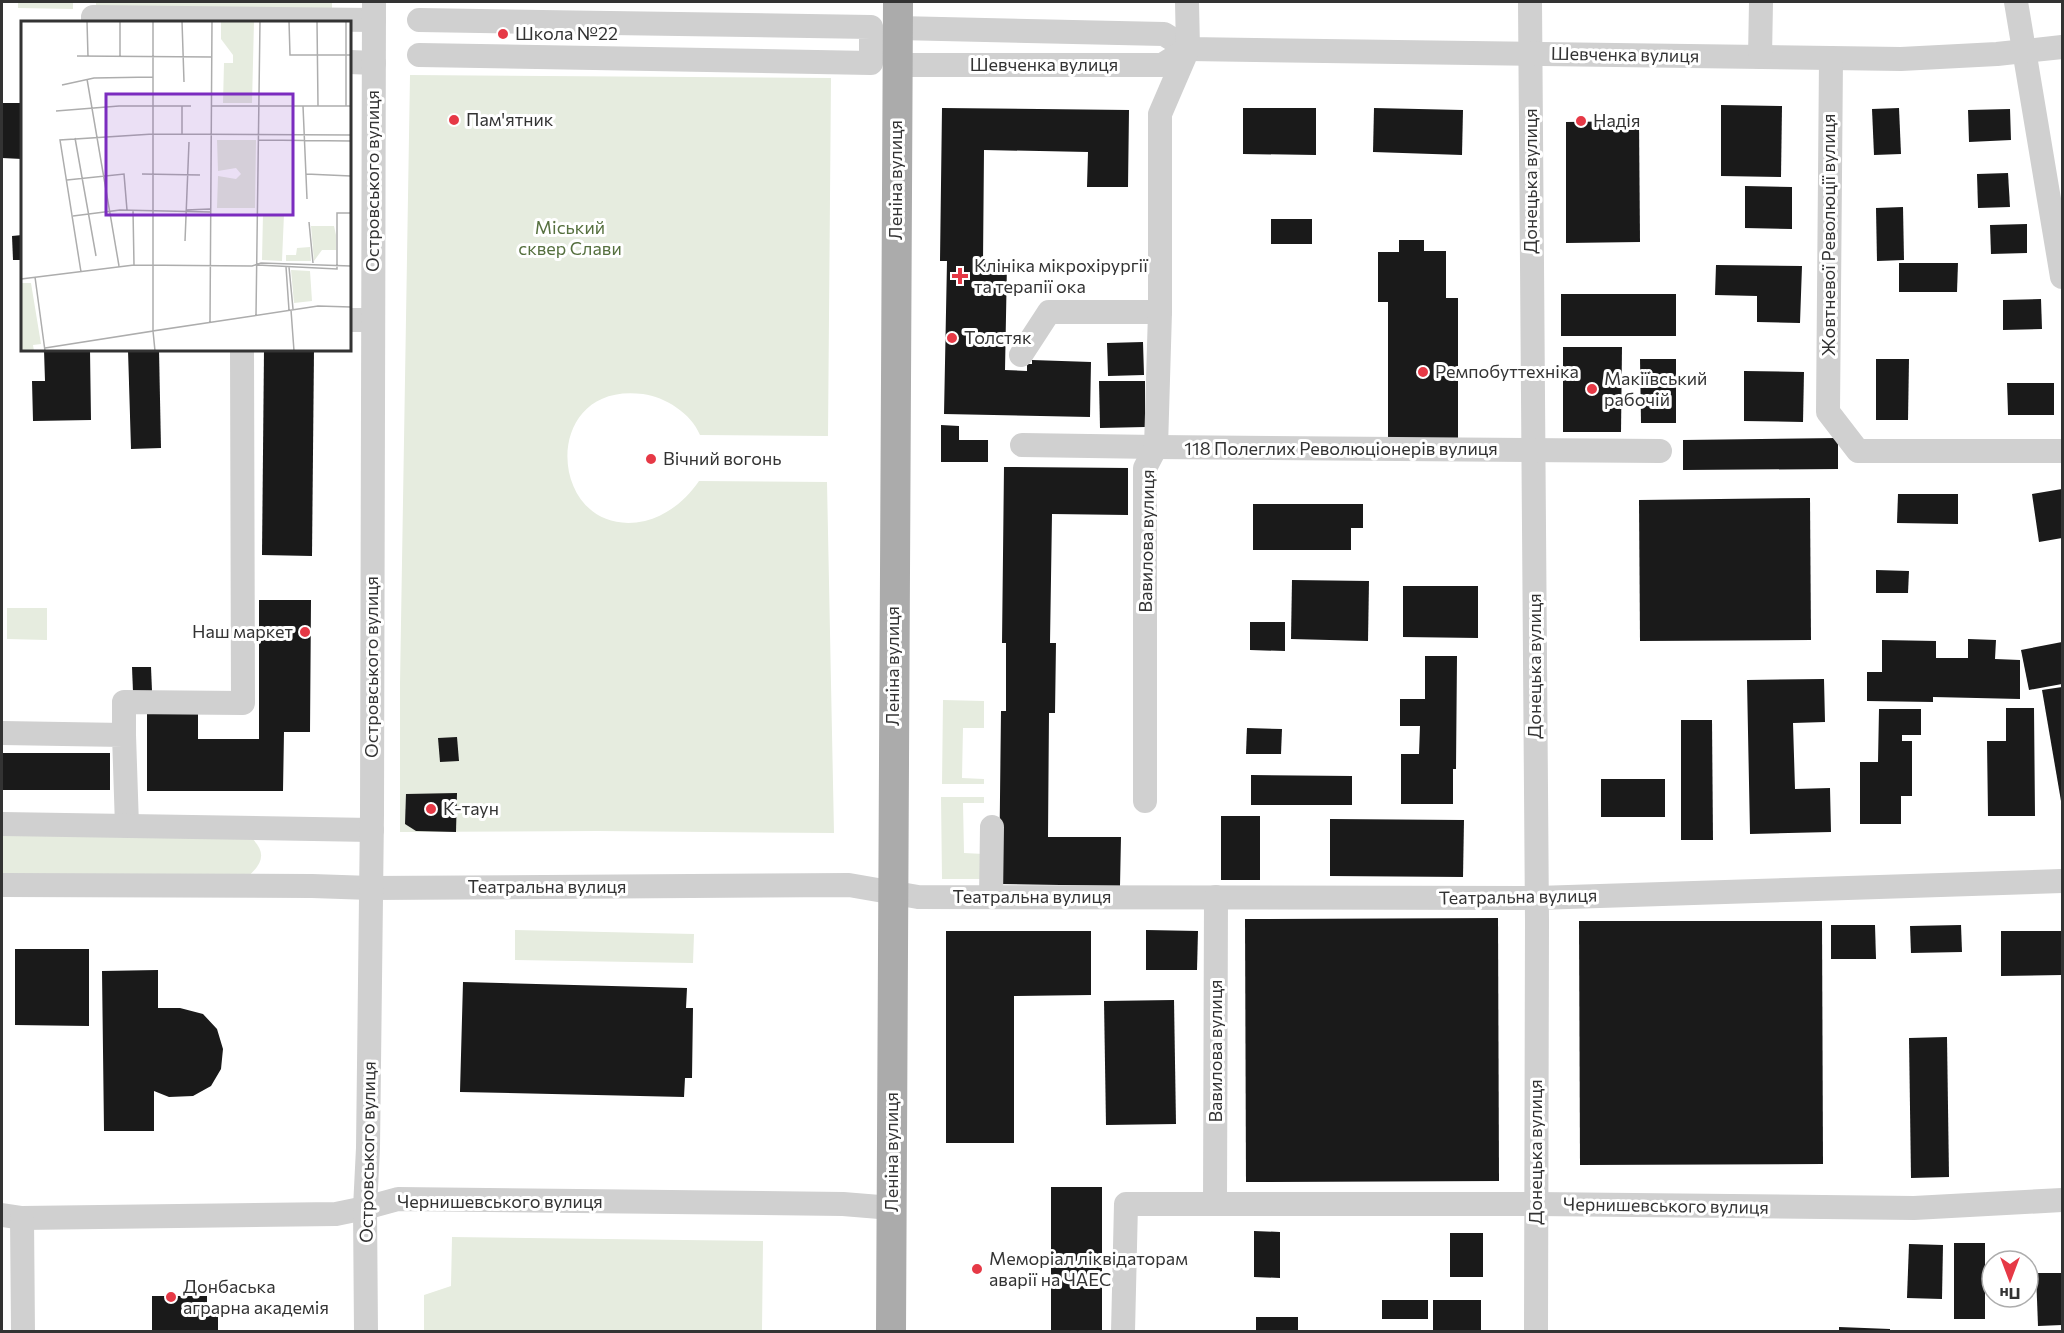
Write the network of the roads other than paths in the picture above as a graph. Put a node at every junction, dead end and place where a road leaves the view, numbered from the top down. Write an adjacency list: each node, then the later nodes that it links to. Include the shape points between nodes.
1 (1187, 2): 10 (street, Вавилова вулиця)
2 (1530, 2): 12 (street, Донецька вулиця)
3 (1761, 2): 14 (street)
4 (2016, 2): 11 (street)
5 (88, 10): 6 (street, via 93,17)
6 (374, 11): 17 (street, Островського вулиця)
7 (898, 15): 10 (street, Шевченка вулиця, via 1164,34); 18 (main road, Леніна вулиця)
8 (419, 20): 13 (street, via 871,27 871,63)
9 (2062, 46): 11 (street, Шевченка вулиця)
10 (1188, 49): 12 (street, Шевченка вулиця); 18 (street, Шевченка вулиця, via 1162,65); 20 (street, Вавилова вулиця, via 1160,114)
11 (2024, 52): 15 (street, Шевченка вулиця, via 1901,59); 19 (street)
12 (1531, 53): 14 (street, Шевченка вулиця); 26 (street, Донецька вулиця)
13 (419, 55)
14 (1760, 57): 15 (street, Шевченка вулиця)
15 (1831, 58): 28 (street, Жовтневої Революції вулиця, via 1828,412 1858,451)
16 (351, 62): 17 (street)
17 (374, 63): 21 (street, Островського вулиця)
18 (897, 65): 39 (main road, Леніна вулиця)
19 (2062, 277)
20 (1160, 312): 23 (street, via 1049,312); 25 (street, Вавилова вулиця)
21 (361, 320): 35 (street, Островського вулиця)
22 (242, 351): 30 (street, via 243,703 124,702)
23 (1021, 355)
24 (1022, 445): 25 (street, 118 Полеглих Революціонерів вулиця)
25 (1156, 447): 26 (street, 118 Полеглих Революціонерів вулиця); 31 (street, Вавилова вулиця, via 1145,468)
26 (1533, 450): 27 (street, 118 Полеглих Революціонерів вулиця); 42 (street, Донецька вулиця)
27 (1660, 451)
28 (2062, 451)
29 (2, 733): 30 (street)
30 (124, 735): 33 (street)
31 (1145, 801)
32 (2, 824): 33 (street)
33 (127, 826): 35 (street)
34 (992, 827): 40 (street)
35 (372, 830): 38 (street, Островського вулиця)
36 (2062, 881): 42 (street, Театральна вулиця)
37 (2, 885): 38 (street, Театральна вулиця)
38 (371, 888): 39 (street, Театральна вулиця, via 849,885); 47 (street, Островського вулиця)
39 (892, 892): 40 (street, Театральна вулиця, via 918,897); 46 (main road, Леніна вулиця)
40 (992, 897): 41 (street, Театральна вулиця)
41 (1216, 897): 42 (street, Театральна вулиця); 44 (street, Вавилова вулиця)
42 (1537, 898): 45 (street, Донецька вулиця)
43 (2062, 1200): 45 (street, Чернишевського вулиця, via 1914,1208)
44 (1215, 1204): 45 (street, Чернишевського вулиця); 52 (street, Чернишевського вулиця, via 1126,1204)
45 (1536, 1204): 53 (street, Донецька вулиця)
46 (892, 1208): 47 (street, Чернишевського вулиця, via 843,1204 398,1199); 51 (main road, Леніна вулиця)
47 (365, 1209): 48 (street, Чернишевського вулиця, via 336,1214); 50 (street, Островського вулиця)
48 (12, 1217): 49 (street)
49 (23, 1332)
50 (366, 1332)
51 (891, 1332)
52 (1123, 1332)
53 (1536, 1332)

